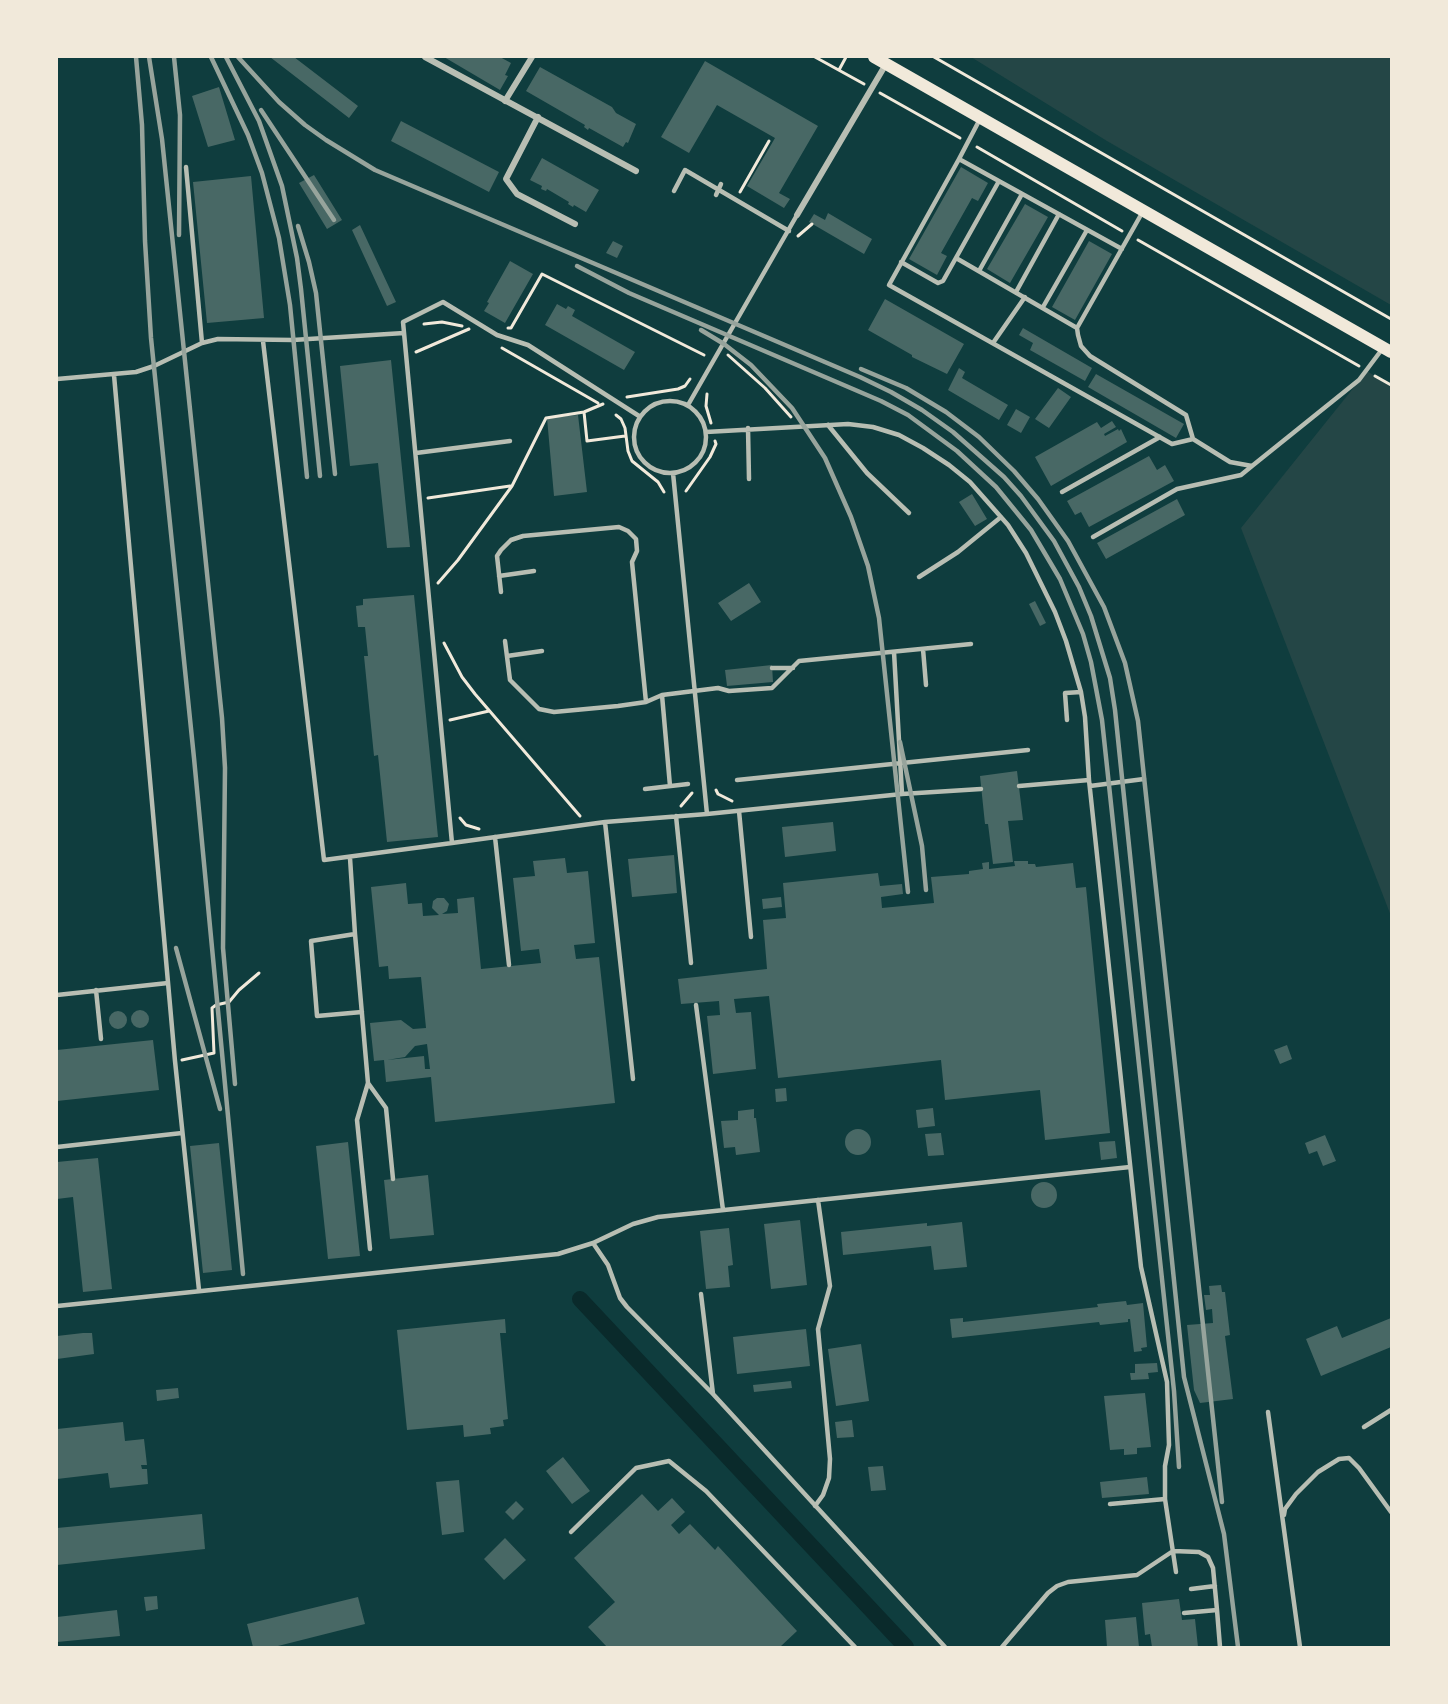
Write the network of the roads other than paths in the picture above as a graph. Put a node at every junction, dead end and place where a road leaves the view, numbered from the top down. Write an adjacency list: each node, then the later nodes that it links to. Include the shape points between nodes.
1 (425, 57): 5 (street)
2 (532, 57): 5 (street)
3 (874, 57): 4 (main road)
4 (886, 64): 7 (main road); 16 (street)
5 (505, 101): 6 (street)
6 (538, 117): 10 (street); 17 (street, via 506,179 517,194)
7 (981, 118): 8 (lane); 14 (main road)
8 (959, 159): 11 (lane); 22 (lane)
9 (186, 167): 30 (lane)
10 (636, 171)
11 (999, 181): 13 (lane); 21 (lane)
12 (674, 190): 19 (lane, via 685,170)
13 (1022, 194): 15 (lane); 23 (lane)
14 (1143, 211): 20 (lane); 32 (main road)
15 (1059, 214): 18 (lane); 24 (lane)
16 (797, 215): 19 (lane)
17 (575, 224)
18 (1087, 230): 20 (lane); 26 (lane)
19 (789, 231): 35 (lane)
20 (1122, 249): 27 (lane)
21 (956, 258): 22 (lane, via 938,283); 23 (lane)
22 (901, 262): 31 (lane, via 889,285)
23 (979, 271): 24 (lane)
24 (1016, 292): 25 (lane)
25 (1025, 297): 26 (lane); 31 (lane)
26 (1043, 307): 27 (lane)
27 (1077, 328): 41 (lane, via 1081,346 1090,357 1186,415)
28 (404, 333): 29 (lane); 36 (lane, via 403,322 443,302 497,335 528,345); 43 (lane)
29 (262, 341): 30 (lane, via 218,339); 86 (lane, via 324,860)
30 (202, 343): 33 (lane, via 154,366)
31 (993, 343): 40 (lane)
32 (1387, 350): 44 (lane, via 1359,380)
33 (114, 375): 34 (lane); 91 (lane)
34 (57, 378)
35 (688, 405): 36 (lane, via 667,400); 39 (lane, via 700,416)
36 (639, 416): 45 (lane, via 633,439 636,450 650,468)
37 (828, 425): 38 (lane); 48 (lane, via 867,473); 49 (lane, via 873,427 899,435 949,465)
38 (748, 428): 39 (lane); 46 (lane)
39 (706, 432): 45 (lane, via 701,456 689,468)
40 (1160, 437): 41 (lane, via 1172,444); 47 (lane)
41 (1193, 439): 44 (lane, via 1230,462)
42 (510, 441): 43 (lane)
43 (416, 453): 85 (lane)
44 (1252, 465): 50 (lane, via 1241,475 1177,489)
45 (673, 473): 64 (lane)
46 (749, 478)
47 (1062, 492)
48 (909, 513)
49 (1001, 517): 53 (lane); 65 (lane, via 1026,553 1051,602)
50 (1093, 537)
51 (534, 571): 52 (lane)
52 (499, 576): 54 (lane); 67 (lane, via 497,556 511,540 619,527 628,531 636,539 637,551 632,562)
53 (919, 577)
54 (501, 592)
55 (505, 641): 60 (lane)
56 (971, 644): 57 (lane)
57 (923, 649): 59 (lane); 63 (lane)
58 (542, 651): 60 (lane)
59 (894, 652): 62 (lane, via 799,661); 70 (lane)
60 (507, 656): 67 (lane, via 510,680 539,709 555,712)
61 (772, 668): 62 (lane)
62 (793, 668): 64 (lane, via 772,688 729,691 718,687)
63 (926, 685)
64 (695, 692): 66 (lane); 81 (lane)
65 (1081, 692): 68 (lane, via 1065,693); 73 (lane)
66 (662, 695): 67 (lane); 75 (lane)
67 (646, 702)
68 (1067, 720)
69 (1028, 750): 70 (lane)
70 (900, 763): 72 (lane); 79 (lane)
71 (1144, 779): 73 (lane)
72 (737, 780)
73 (1090, 783): 76 (lane); 101 (lane)
74 (688, 784): 75 (lane)
75 (670, 786): 77 (lane)
76 (1019, 786)
77 (645, 789)
78 (981, 789): 79 (lane)
79 (902, 794): 80 (lane)
80 (737, 811): 81 (lane); 88 (lane)
81 (707, 814): 82 (lane)
82 (676, 816): 83 (lane); 89 (lane)
83 (605, 822): 84 (lane); 97 (lane)
84 (495, 837): 85 (lane); 90 (lane)
85 (453, 843): 86 (lane)
86 (350, 858): 87 (lane)
87 (355, 934): 95 (lane); 95 (lane, via 310,941 317,1016)
88 (752, 936)
89 (691, 963)
90 (509, 965)
91 (168, 982): 92 (lane); 99 (lane)
92 (96, 990): 93 (lane); 96 (lane)
93 (57, 994)
94 (696, 1005): 104 (lane)
95 (362, 1012): 98 (lane)
96 (101, 1039)
97 (633, 1079)
98 (368, 1083): 102 (lane, via 386,1108); 106 (lane, via 357,1120)
99 (182, 1133): 100 (lane); 107 (lane)
100 (57, 1147)
101 (1130, 1167): 103 (lane); 114 (lane, via 1141,1267 1167,1382 1169,1444)
102 (393, 1179)
103 (818, 1200): 104 (lane); 116 (lane, via 830,1286 818,1329 830,1459 829,1478)
104 (723, 1210): 105 (lane, via 658,1217 633,1224)
105 (593, 1244): 107 (lane, via 558,1254); 110 (lane, via 608,1265 620,1298)
106 (370, 1249)
107 (199, 1290): 109 (lane)
108 (701, 1294): 110 (lane)
109 (57, 1306)
110 (712, 1394): 116 (lane)
111 (1391, 1410): 113 (lane)
112 (1268, 1412): 118 (lane)
113 (1364, 1427)
114 (1165, 1499): 115 (lane); 120 (lane)
115 (1110, 1504)
116 (815, 1506): 127 (lane)
117 (1391, 1512): 118 (lane, via 1349,1458 1339,1459 1318,1472 1296,1494)
118 (1282, 1521): 130 (lane)
119 (571, 1532): 126 (lane, via 636,1468 669,1461 706,1491)
120 (1173, 1551): 121 (lane); 122 (lane, via 1199,1552 1208,1557); 128 (lane, via 1137,1575 1057,1586)
121 (1176, 1572)
122 (1215, 1586): 123 (lane); 124 (lane)
123 (1191, 1589)
124 (1217, 1610): 125 (lane); 129 (lane)
125 (1184, 1613)
126 (855, 1647)
127 (945, 1647)
128 (1002, 1647)
129 (1220, 1647)
130 (1300, 1647)

